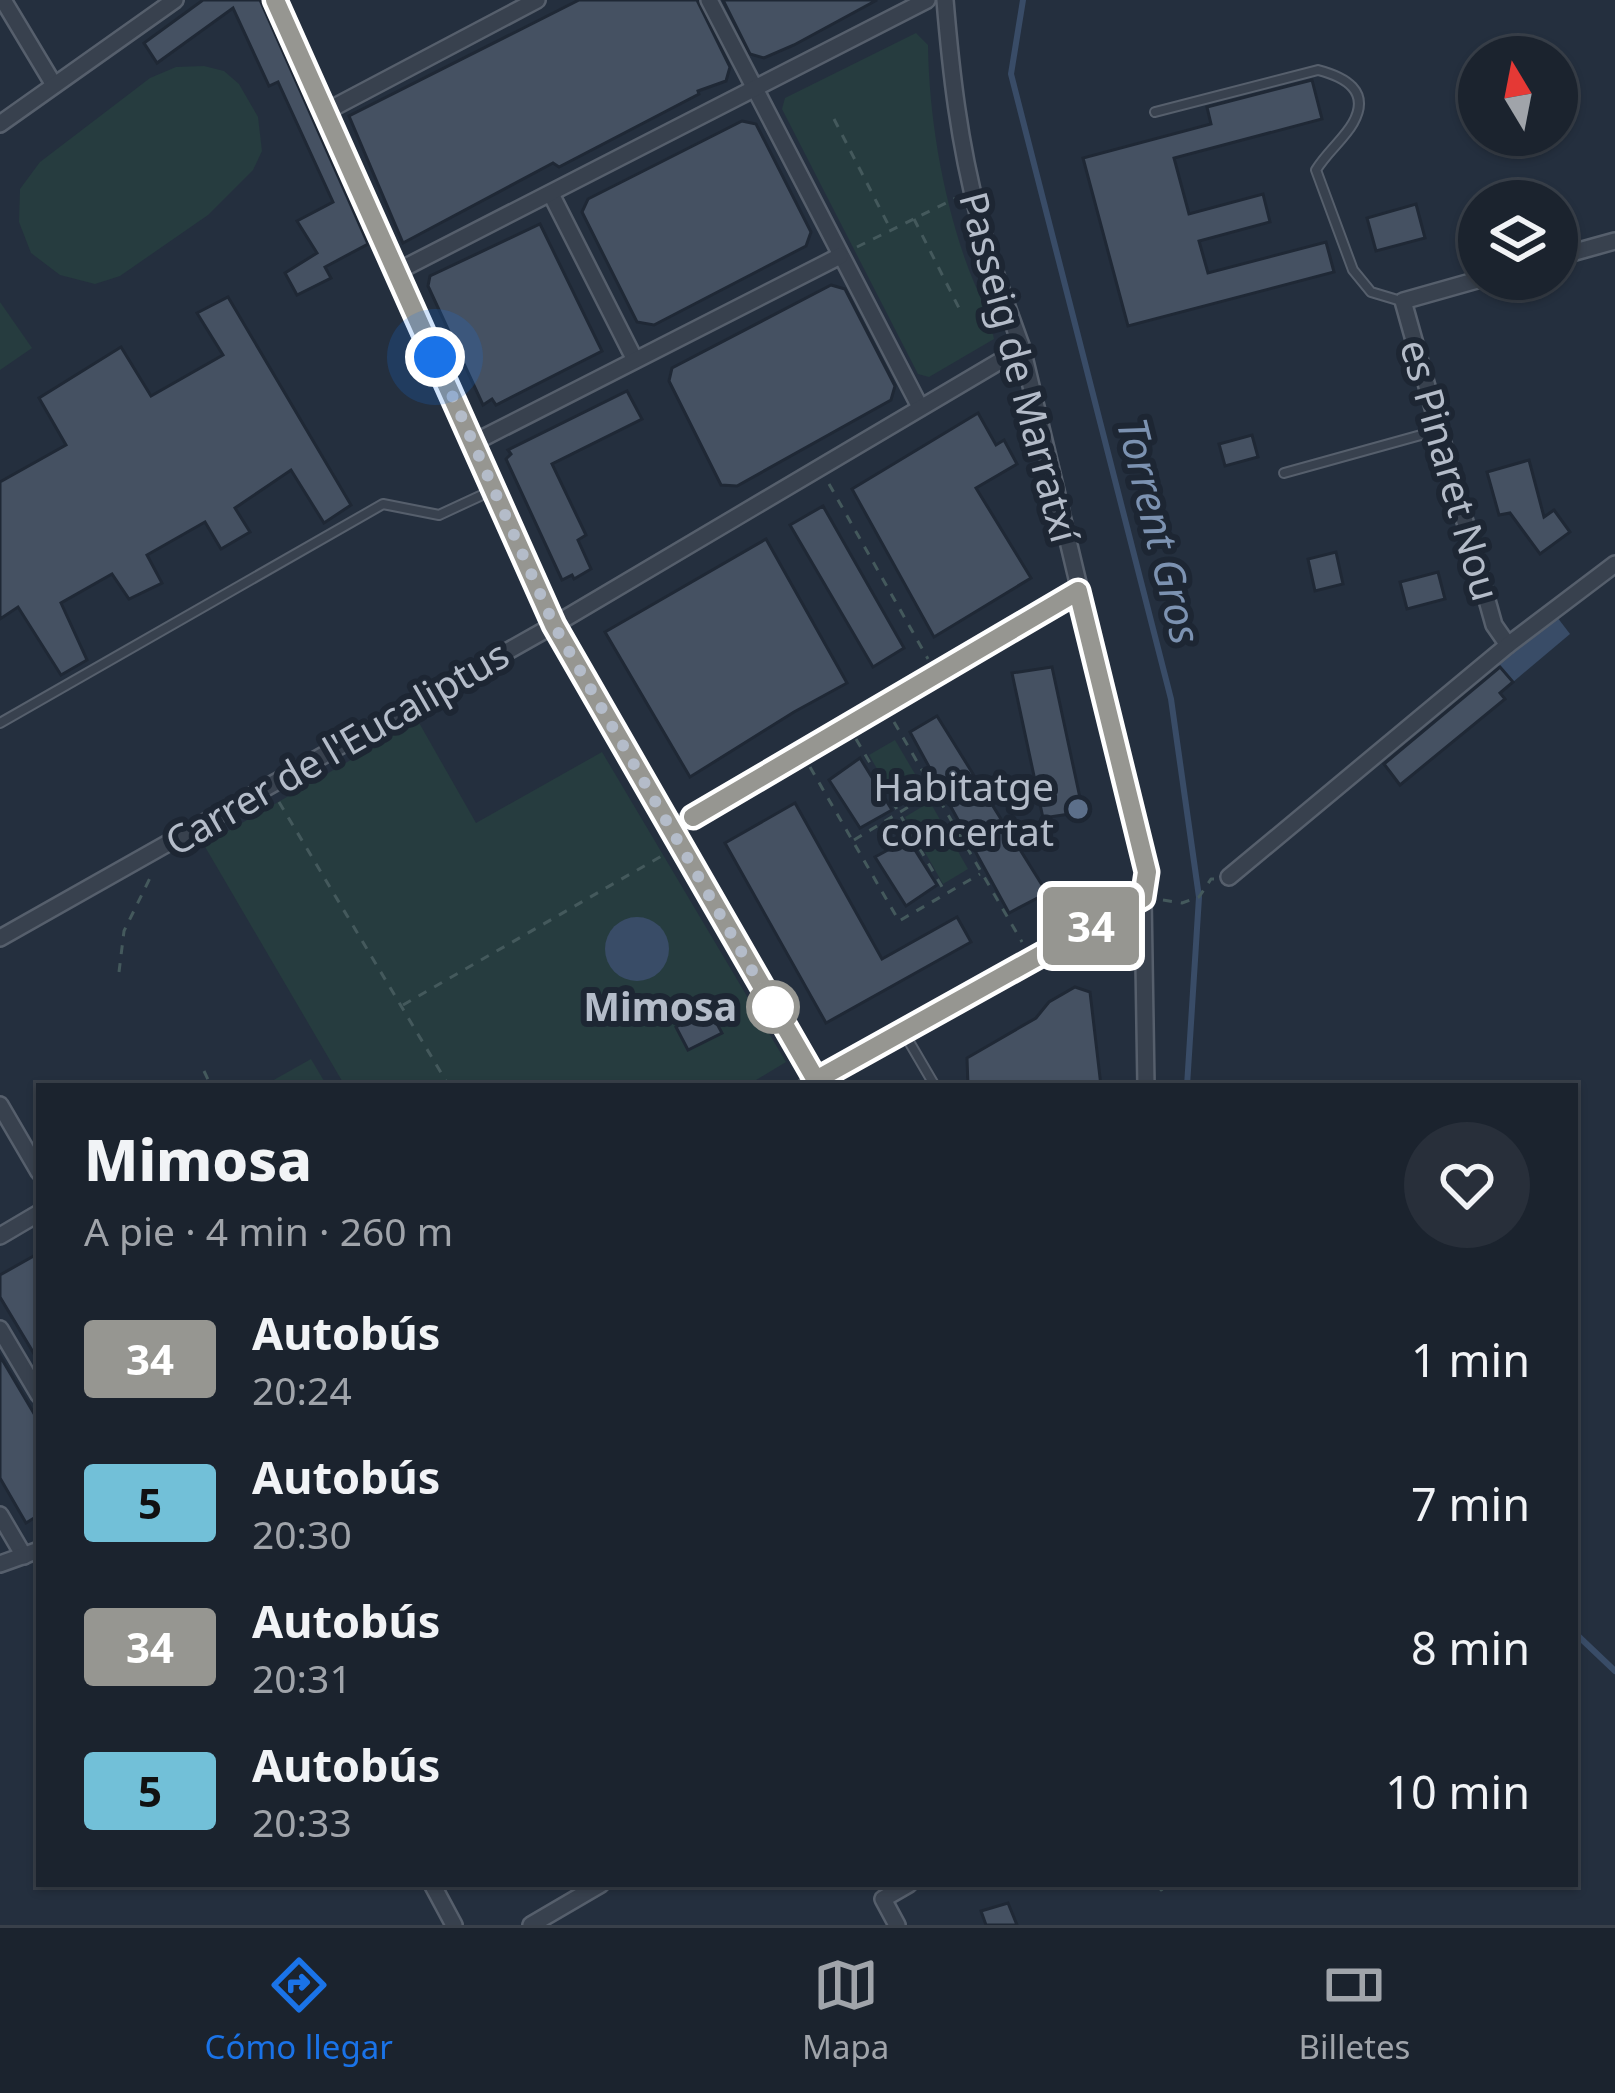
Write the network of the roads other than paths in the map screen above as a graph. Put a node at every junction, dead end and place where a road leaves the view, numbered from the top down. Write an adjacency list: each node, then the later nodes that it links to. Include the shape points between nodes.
1 (3, 0): 8 (street)
2 (175, 0): 8 (street)
3 (274, 0): 10 (street)
4 (537, 0): 10 (street)
5 (709, 0): 9 (street)
6 (927, 0): 9 (street)
7 (945, 0): 20 (street, Passeig de Marratxí, via 972,190)
8 (54, 85): 12 (street)
9 (755, 88): 13 (street); 16 (street)
10 (325, 112): 17 (street)
11 (1155, 112): 19 (lane, via 1318,70 1350,82 1358,101 1352,125 1316,170 1353,270 1371,292)
12 (0, 124)
13 (551, 194): 17 (street); 21 (street)
14 (1615, 241): 15 (street)
15 (1578, 251)
16 (839, 256): 21 (street); 22 (street)
17 (396, 272): 24 (street)
18 (1458, 285): 19 (street, es Pinaret Nou)
19 (1403, 301): 23 (street, es Pinaret Nou)
20 (1022, 348): 22 (street, Carrer de l'Eucaliptus); 28 (street, Passeig de Marratxí)
21 (635, 360): 24 (street)
22 (920, 407): 29 (street, Carrer de l'Eucaliptus)
23 (1439, 430): 25 (lane); 30 (street, es Pinaret Nou, via 1494,625)
24 (473, 443): 26 (street)
25 (1284, 472)
26 (494, 490): 29 (street); 31 (lane, via 439,515 383,505)
27 (1615, 564): 30 (street, es Pinaret Nou)
28 (1078, 591): 32 (street); 34 (street, Passeig de Marratxí, via 1147,872)
29 (554, 625): 32 (street); 35 (street, Carrer de l'Eucaliptus)
30 (1508, 645): 33 (street, es Pinaret Nou)
31 (0, 723)
32 (675, 837): 37 (street)
33 (1229, 878)
34 (1143, 898): 36 (street); 40 (street, Passeig de Marratxí)
35 (0, 938)
36 (903, 1032): 38 (street); 39 (lane)
37 (813, 1083)
38 (816, 1083)
39 (932, 1083)
40 (1146, 1083)
41 (0, 1105): 42 (street)
42 (36, 1167)
43 (36, 1215): 44 (street)
44 (0, 1236)
45 (0, 1329): 46 (street)
46 (36, 1391)
47 (0, 1515): 48 (street)
48 (32, 1553): 49 (street)
49 (0, 1564)
50 (434, 1887): 53 (street)
51 (597, 1887): 54 (street)
52 (904, 1887): 55 (street, via 884,1899)
53 (454, 1925)
54 (530, 1925)
55 (897, 1925)

